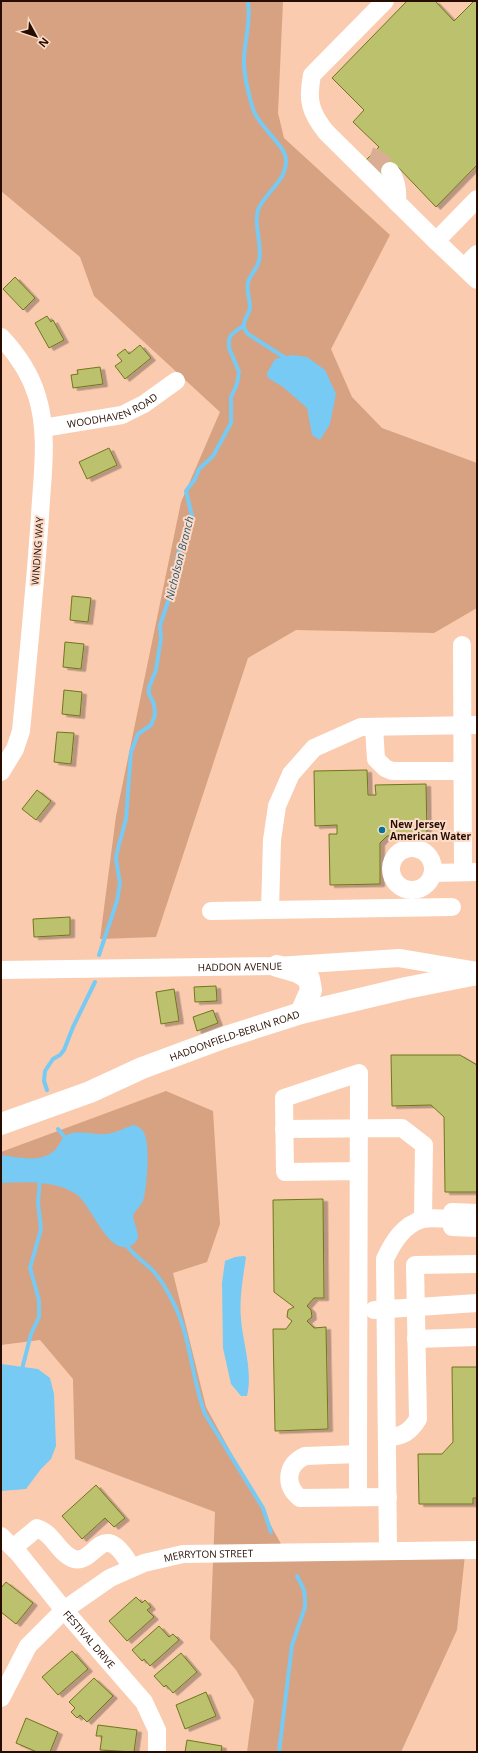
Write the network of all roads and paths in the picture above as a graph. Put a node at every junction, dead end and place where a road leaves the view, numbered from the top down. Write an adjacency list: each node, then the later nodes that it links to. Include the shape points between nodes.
1 (385, 1): 2 (street, via 312,75 309,90 316,120)
2 (349, 154): 3 (street); 6 (street)
3 (370, 156)
4 (390, 171): 6 (street, via 398,190)
5 (477, 200): 7 (street)
6 (397, 203): 7 (street)
7 (436, 241): 9 (street)
8 (477, 254): 9 (street)
9 (464, 267): 10 (street)
10 (477, 280)
11 (1, 337): 13 (street, WINDING WAY, via 22,361 37,396)
12 (176, 381): 13 (street, WOODHAVEN ROAD, via 144,404 122,414)
13 (43, 428): 18 (street, WINDING WAY, via 43,469 35,588 21,731 15,749)
14 (462, 645): 15 (street)
15 (470, 725): 16 (street); 17 (street)
16 (374, 727): 17 (street, via 376,759 385,768 392,771); 23 (street, via 361,727 314,748 291,774 277,806 272,840)
17 (462, 771): 19 (street)
18 (1, 772)
19 (470, 872): 20 (street)
20 (433, 873): 21 (street); 21 (street, via 428,856 418,849 406,850 396,857 391,869 395,881)
21 (416, 899): 22 (street); 23 (street)
22 (452, 907)
23 (270, 910): 24 (street)
24 (211, 911)
25 (277, 966): 26 (street, HADDON AVENUE); 27 (street, HADDON AVENUE, via 399,958); 29 (main road, via 309,978 311,990)
26 (1, 970)
27 (477, 971)
28 (477, 974): 29 (main road, HADDONFIELD-BERLIN ROAD)
29 (301, 1013): 30 (main road, HADDONFIELD-BERLIN ROAD, via 223,1038 142,1068 90,1092)
30 (1, 1124)
31 (359, 1128): 32 (street); 32 (street, via 359,1073 284,1098); 33 (street); 35 (street, via 402,1128 424,1145)
32 (284, 1129): 33 (street, via 285,1172)
33 (359, 1171): 42 (street)
34 (477, 1213): 36 (street, via 452,1212)
35 (423, 1219): 36 (street); 41 (street, via 406,1228 393,1242 384,1259)
36 (451, 1219): 37 (street, via 452,1227)
37 (477, 1228)
38 (477, 1264): 40 (street, via 415,1265)
39 (477, 1303): 40 (street)
40 (416, 1307): 41 (street); 44 (street)
41 (385, 1310): 42 (street); 45 (street)
42 (359, 1311): 46 (street)
43 (477, 1337): 44 (street)
44 (416, 1339): 45 (street, via 418,1419 406,1434)
45 (387, 1437): 47 (street)
46 (358, 1454): 48 (street); 48 (street, via 305,1456 293,1465 289,1479 294,1494 300,1498)
47 (388, 1496): 48 (street); 51 (street)
48 (358, 1497)
49 (7, 1542): 52 (street, via 37,1528 44,1530 76,1560 82,1559 106,1543 120,1550); 53 (street, FESTIVAL DRIVE)
50 (477, 1550): 51 (street, MERRYTON STREET)
51 (388, 1552): 52 (street, MERRYTON STREET, via 183,1554 144,1562)
52 (132, 1568): 53 (street, MERRYTON STREET, via 110,1578)
53 (64, 1610): 54 (street, MERRYTON STREET, via 28,1646); 55 (street, FESTIVAL DRIVE, via 144,1702 157,1730)
54 (1, 1698)
55 (157, 1752)

